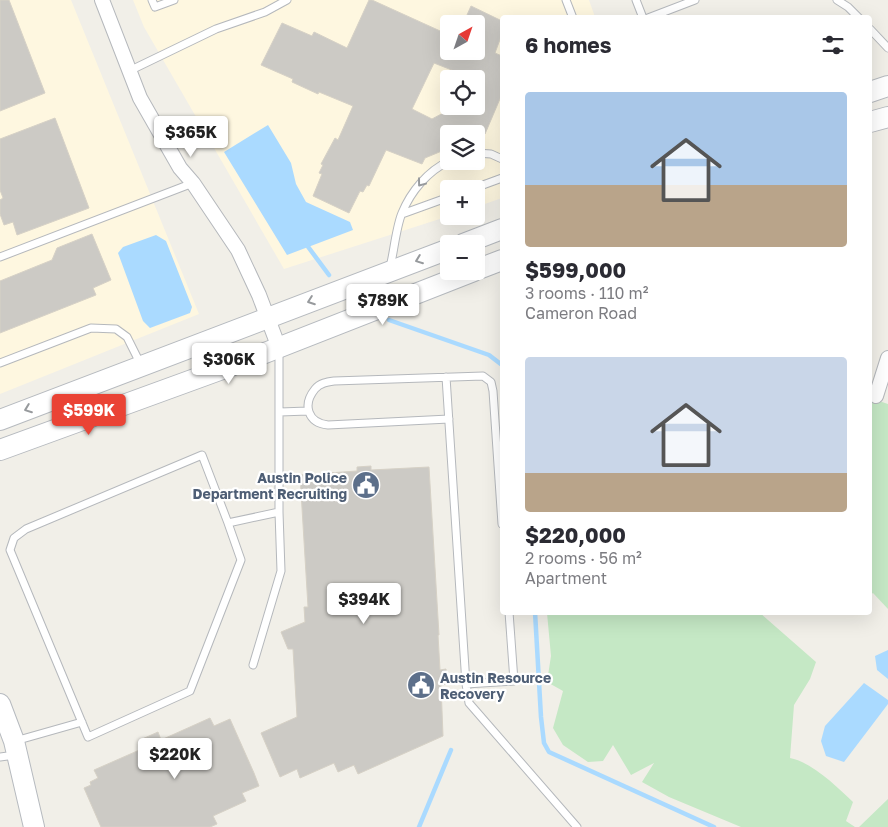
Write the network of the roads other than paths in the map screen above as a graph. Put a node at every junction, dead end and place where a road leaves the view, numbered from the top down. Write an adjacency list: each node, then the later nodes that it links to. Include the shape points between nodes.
1 (102, 0): 15 (street)
2 (152, 0): 3 (lane, via 155,7)
3 (174, 0)
4 (287, 0): 15 (lane)
5 (566, 0): 9 (lane)
6 (636, 0): 10 (lane)
7 (695, 0): 11 (lane)
8 (837, 0): 12 (lane)
9 (572, 15)
10 (642, 15)
11 (656, 15)
12 (855, 15)
13 (872, 31): 14 (lane)
14 (888, 48)
15 (129, 71): 24 (street, via 140,98 180,168)
16 (888, 86): 17 (main road)
17 (872, 91)
18 (888, 117): 19 (main road)
19 (872, 121)
20 (485, 154): 21 (lane)
21 (500, 158)
22 (440, 166): 27 (lane, one-way to 27, via 428,174)
23 (500, 179): 25 (lane)
24 (193, 183): 31 (lane); 36 (street, via 238,250)
25 (485, 184)
26 (440, 200): 27 (lane)
27 (402, 214): 34 (lane)
28 (500, 230): 29 (main road)
29 (485, 236)
30 (440, 252): 34 (main road, one-way to 34)
31 (0, 257)
32 (500, 261): 33 (main road)
33 (485, 267)
34 (389, 272): 36 (main road, one-way to 36)
35 (452, 280): 37 (main road)
36 (268, 317): 37 (street); 40 (main road)
37 (279, 348): 44 (lane); 47 (main road)
38 (888, 358): 42 (street)
39 (0, 363): 40 (lane, via 91,328 116,329 127,337)
40 (142, 365): 46 (main road, one-way to 46)
41 (446, 377): 43 (lane, via 323,383 315,389); 45 (lane); 48 (lane, via 483,376 491,382)
42 (876, 396)
43 (308, 411): 44 (lane); 45 (lane, via 318,424 328,425)
44 (280, 412): 49 (lane)
45 (449, 419): 53 (lane)
46 (0, 420)
47 (0, 450)
48 (500, 494)
49 (279, 512): 50 (lane); 52 (lane, via 281,571)
50 (228, 523): 55 (lane, via 241,560 190,691 88,736); 55 (lane, via 202,455 26,529 14,538 10,550)
51 (509, 615): 53 (lane, via 514,682)
52 (253, 664)
53 (466, 684): 58 (lane, via 468,703)
54 (2, 713): 56 (main road)
55 (82, 722): 56 (lane)
56 (11, 751): 57 (main road)
57 (33, 827)
58 (577, 827)

